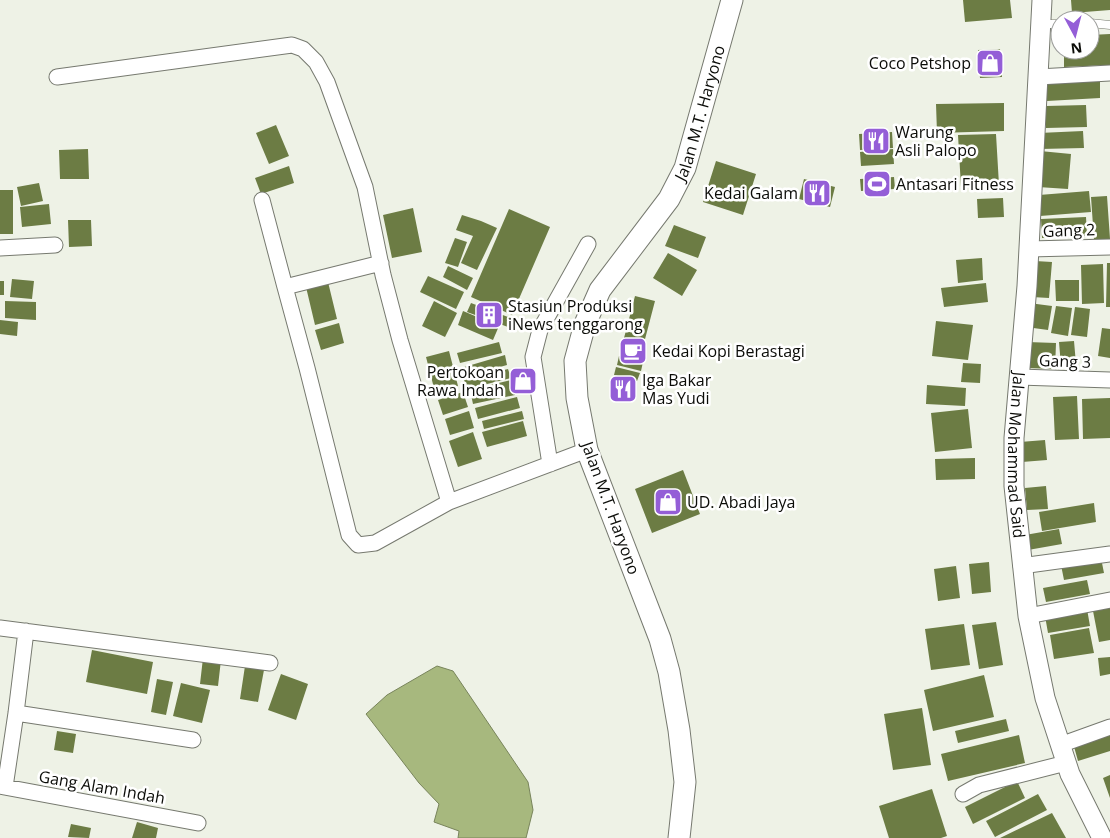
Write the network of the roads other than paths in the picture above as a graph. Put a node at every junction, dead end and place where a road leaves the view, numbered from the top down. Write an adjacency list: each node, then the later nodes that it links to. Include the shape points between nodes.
1 (732, 0): 18 (main road, Jalan M.T. Haryono, via 685,168 669,199 600,290 585,324 575,362 577,398)
2 (1042, 0): 3 (street, Jalan Mohammad Said)
3 (1040, 24): 4 (lane); 7 (street, Jalan Mohammad Said)
4 (1050, 24)
5 (1110, 72): 7 (street)
6 (57, 77): 14 (street, via 292,45 303,49 316,62 326,82 365,187)
7 (1038, 77): 13 (street, Jalan Mohammad Said)
8 (262, 200): 15 (street)
9 (588, 244): 19 (street, via 540,330 532,357)
10 (55, 245): 12 (street)
11 (1110, 247): 13 (street, Gang 2)
12 (0, 248)
13 (1029, 249): 16 (street, Jalan Mohammad Said)
14 (381, 263): 15 (street); 20 (street, via 400,340)
15 (284, 287): 20 (street, via 349,535 358,545 375,543)
16 (1018, 377): 17 (street, Gang 3); 22 (street, Jalan Mohammad Said, via 1014,486)
17 (1110, 380)
18 (587, 450): 19 (street); 36 (main road, Jalan M.T. Haryono, via 660,638 668,672 685,782)
19 (550, 464): 20 (street)
20 (449, 502)
21 (1110, 554): 22 (street)
22 (1021, 566): 24 (street, Jalan Mohammad Said)
23 (1110, 600): 24 (street)
24 (1028, 616): 31 (street, Jalan Mohammad Said, via 1045,698)
25 (0, 628): 26 (street)
26 (26, 631): 27 (street); 28 (street)
27 (270, 663)
28 (16, 713): 30 (street); 33 (street)
29 (1110, 727): 31 (street)
30 (192, 740)
31 (1060, 745): 32 (street, Jalan Mohammad Said)
32 (1066, 763): 34 (street, via 980,785); 37 (street, Jalan Mohammad Said)
33 (2, 787): 35 (street, Gang Alam Indah)
34 (963, 794)
35 (198, 823)
36 (678, 838)
37 (1102, 838)

